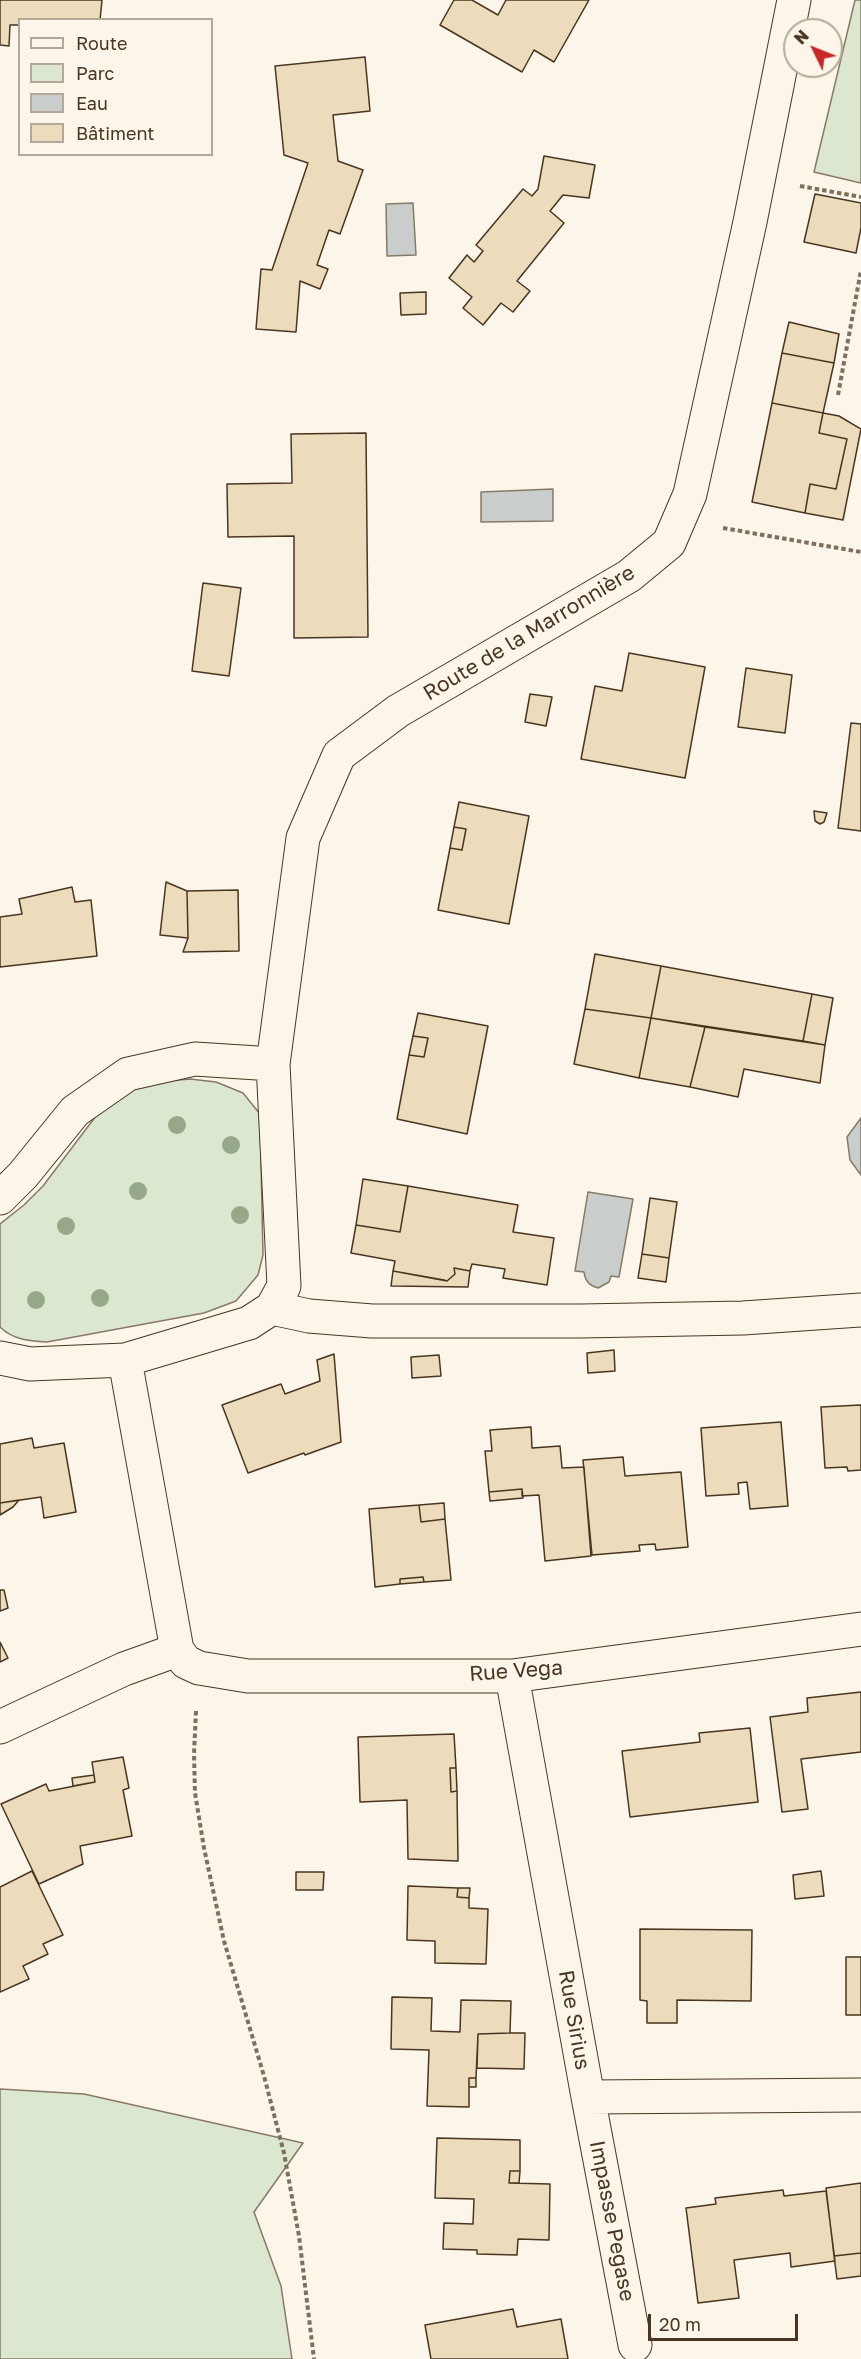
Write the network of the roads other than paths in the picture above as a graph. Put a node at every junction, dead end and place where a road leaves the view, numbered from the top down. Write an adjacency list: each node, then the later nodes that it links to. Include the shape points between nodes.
1 (794, 0): 2 (street, Route de la Marronnière, via 690,494 669,543 629,576 398,711 339,755 303,838)
2 (273, 1064): 3 (street, via 195,1059 128,1074 75,1111); 4 (street, Route de la Marronnière, via 284,1286)
3 (0, 1198)
4 (272, 1308): 5 (street, via 309,1316 372,1321 732,1318); 7 (street, via 249,1323)
5 (861, 1310)
6 (0, 1358): 7 (street, via 30,1364)
7 (125, 1360): 9 (street)
8 (861, 1629): 10 (street, Rue Vega)
9 (188, 1659): 10 (street, Rue Vega, via 248,1676); 11 (street, via 124,1670)
10 (512, 1676): 13 (street, Rue Sirius)
11 (0, 1727)
12 (861, 2095): 13 (street, Rue Sirius)
13 (588, 2097): 14 (street, Impasse Pegase)
14 (635, 2345)

